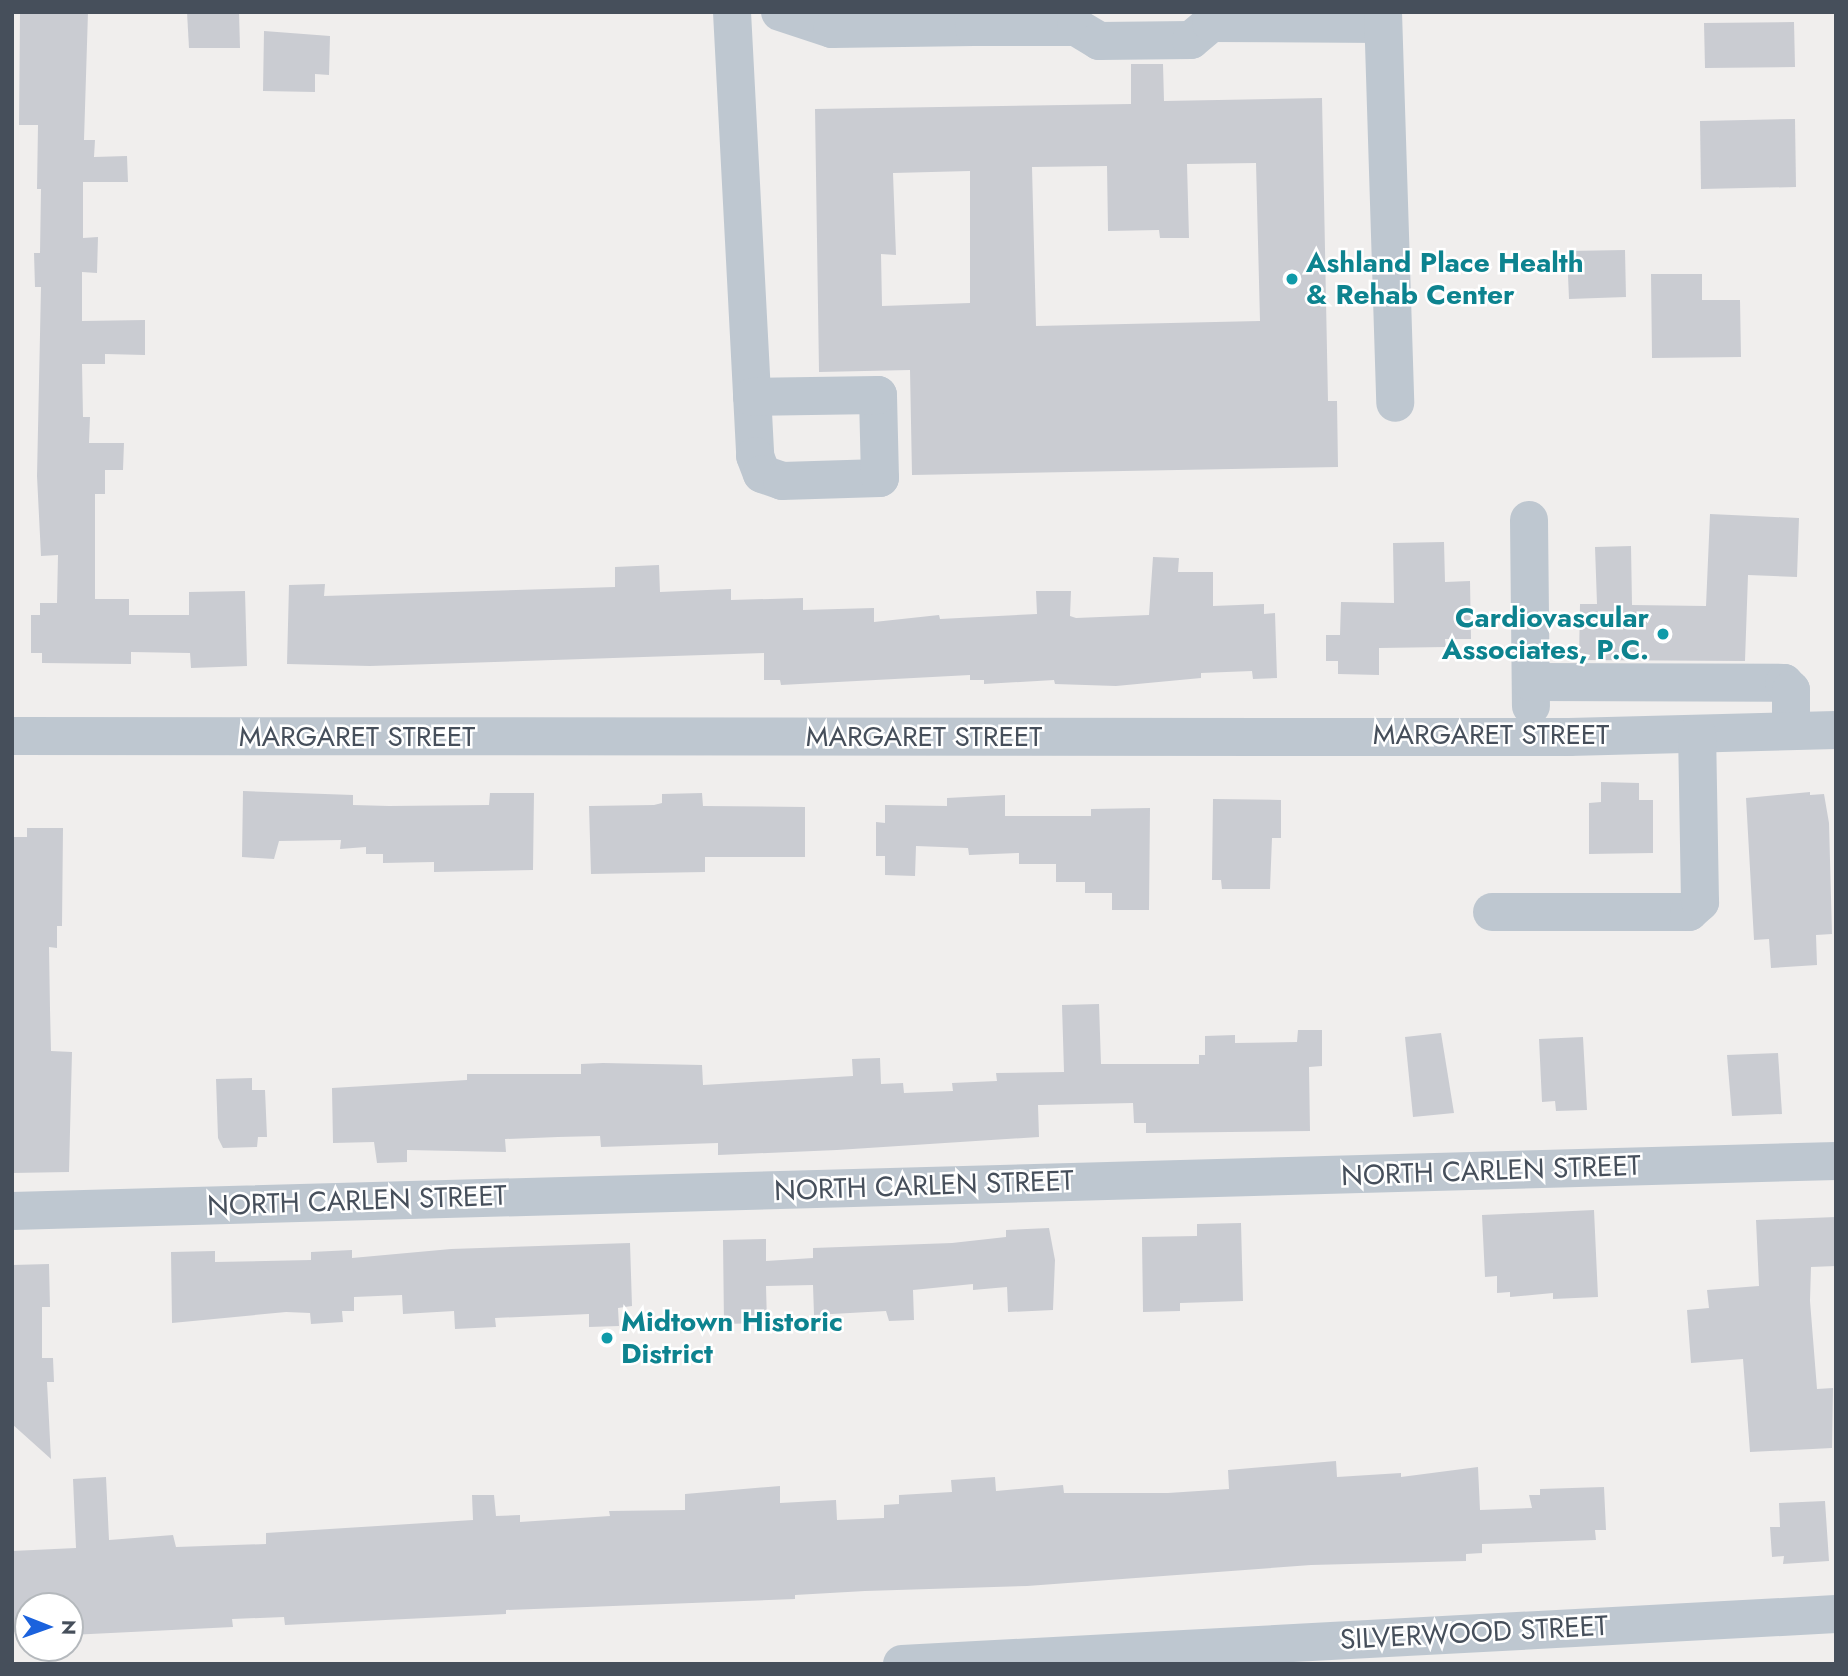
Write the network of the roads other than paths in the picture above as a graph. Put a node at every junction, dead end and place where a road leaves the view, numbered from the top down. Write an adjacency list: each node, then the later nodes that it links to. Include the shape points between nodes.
1 (732, 12): 5 (street)
2 (780, 12): 4 (street, via 832,29)
3 (1383, 18): 4 (street, via 1211,23 1191,40 1099,41 1076,27); 6 (street)
4 (974, 20)
5 (752, 397)
6 (1395, 403)
7 (1529, 520): 8 (street)
8 (1531, 682): 9 (street); 14 (street)
9 (1661, 683): 11 (street, via 1784,683 1791,690); 12 (street)
10 (1836, 730): 11 (street, MARGARET STREET)
11 (1791, 732): 12 (street, MARGARET STREET)
12 (1679, 734): 14 (street, MARGARET STREET); 15 (street, via 1700,902 1689,912)
13 (12, 736): 14 (street, MARGARET STREET)
14 (1532, 736)
15 (1492, 912)
16 (1836, 1161): 17 (street, NORTH CARLEN STREET)
17 (12, 1211)
18 (1836, 1614): 19 (street, SILVERWOOD STREET)
19 (902, 1664)

